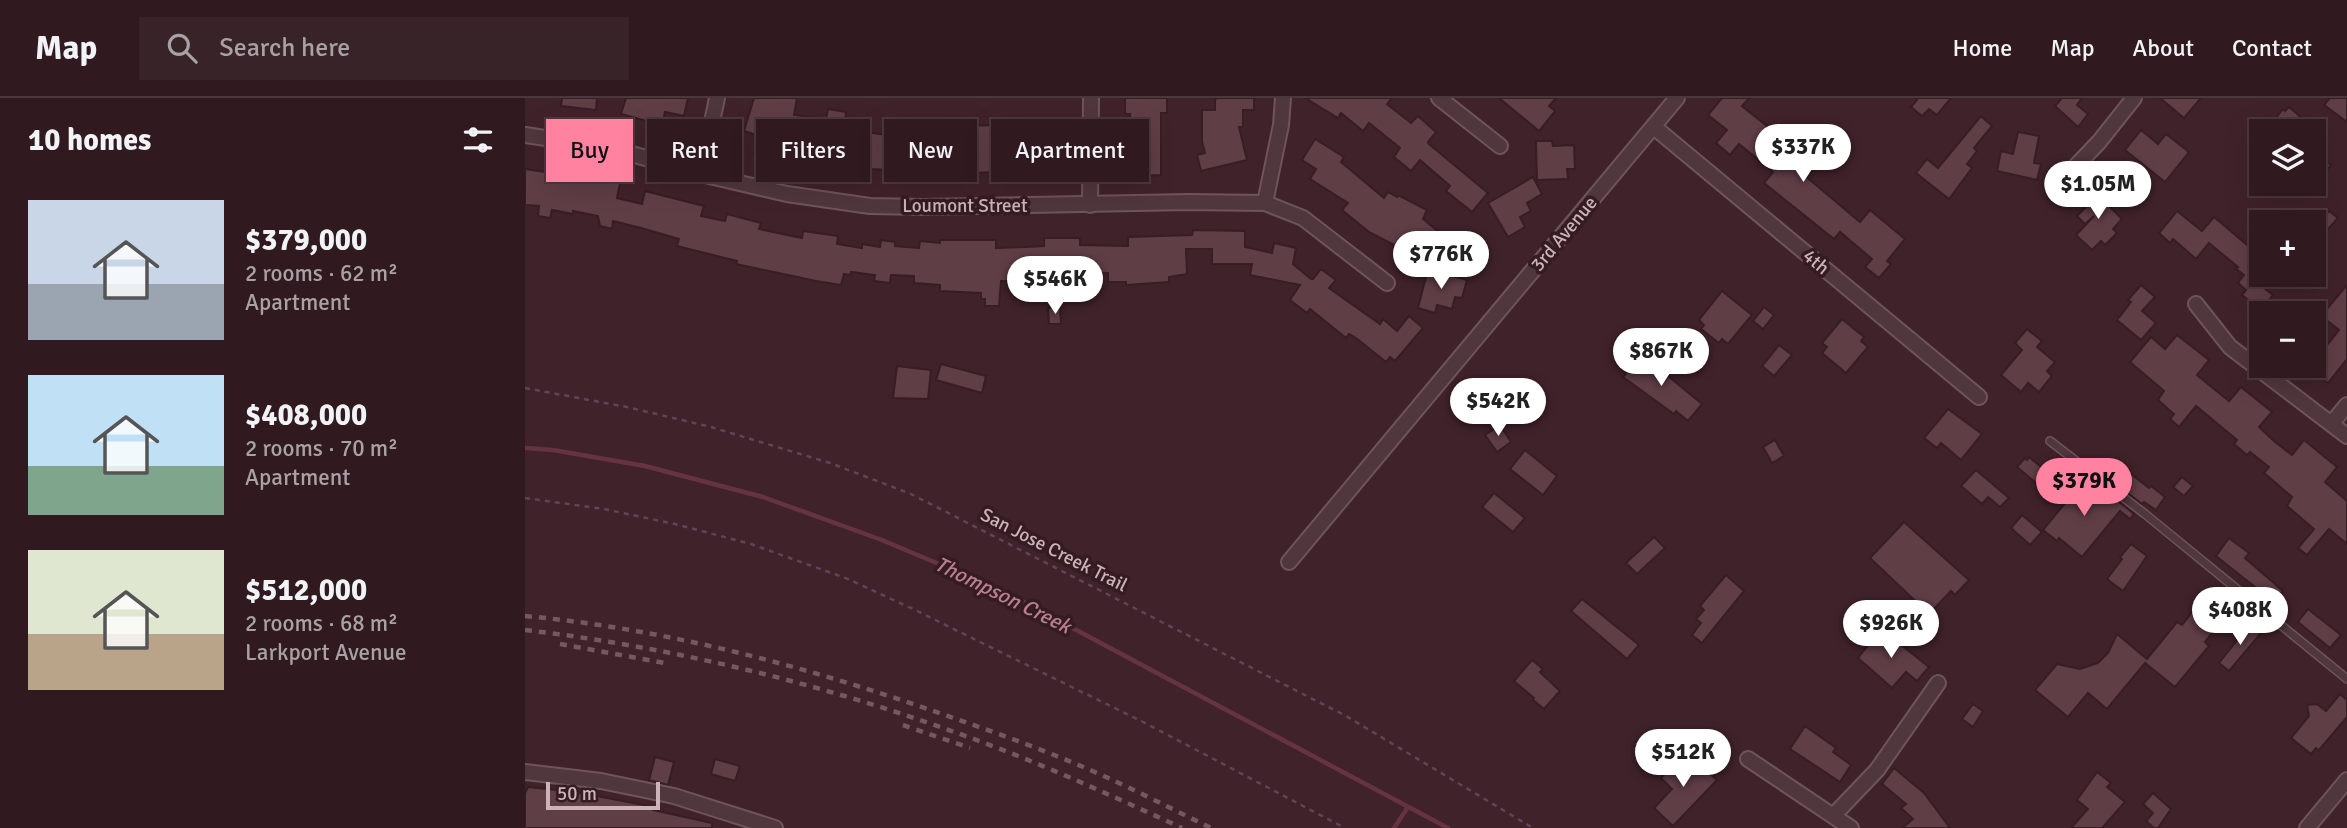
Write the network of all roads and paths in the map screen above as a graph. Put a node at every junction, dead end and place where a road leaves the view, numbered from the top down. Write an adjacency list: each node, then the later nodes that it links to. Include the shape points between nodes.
1 (717, 98): 7 (street)
2 (1091, 98): 15 (street)
3 (1283, 98): 14 (street)
4 (1439, 98): 10 (street)
5 (1677, 98): 8 (street, 3rd Avenue)
6 (2134, 98): 12 (street)
7 (713, 119)
8 (1654, 127): 19 (street, 4th); 25 (street, 3rd Avenue)
9 (525, 135): 11 (street, Loumont Street)
10 (1500, 146)
11 (647, 158)
12 (2076, 166)
13 (735, 182): 15 (street, Loumont Street, via 870,206)
14 (1265, 203): 15 (street, Loumont Street); 16 (street, Loumont Street, via 1303,218)
15 (1090, 205)
16 (1387, 283)
17 (2196, 304): 21 (street, via 2230,347)
18 (525, 388): 34 (path, San Jose Creek Trail, via 751,437 911,494 1314,699)
19 (1979, 397)
20 (2347, 405): 21 (street)
21 (2332, 423): 22 (street)
22 (2347, 436)
23 (2050, 441): 26 (lane)
24 (525, 498): 33 (path, via 675,523 827,571 1034,668)
25 (1289, 562)
26 (2347, 679)
27 (1938, 683): 31 (street, via 1877,770)
28 (1748, 759): 31 (street)
29 (525, 772): 32 (street, via 674,796)
30 (2347, 780): 36 (street)
31 (1834, 815): 35 (street)
32 (775, 828)
33 (1345, 828)
34 (1533, 828)
35 (1851, 828)
36 (2307, 828)

